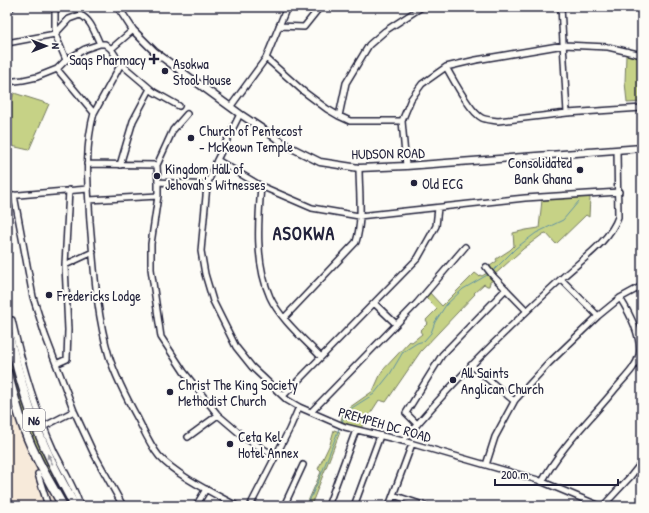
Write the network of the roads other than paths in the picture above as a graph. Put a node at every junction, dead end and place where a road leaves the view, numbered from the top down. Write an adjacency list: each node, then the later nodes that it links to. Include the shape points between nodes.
1 (12, 7): 8 (street)
2 (55, 7): 11 (street)
3 (118, 7): 10 (street, HUDSON ROAD)
4 (287, 7): 9 (street)
5 (320, 7): 9 (street, via 304,27)
6 (422, 7): 31 (street, via 385,30 370,45 346,83)
7 (561, 7): 14 (street)
8 (7, 9)
9 (280, 26): 17 (street)
10 (133, 30): 15 (street); 25 (street, HUDSON ROAD, via 155,52)
11 (55, 34): 12 (street); 13 (street, via 69,19 80,15 85,17); 18 (street)
12 (7, 43)
13 (100, 44): 15 (street, via 105,44); 18 (street)
14 (564, 45): 16 (street, via 608,47); 20 (street); 27 (street)
15 (111, 49): 19 (street)
16 (642, 54)
17 (266, 58): 25 (street); 31 (street, via 303,91)
18 (66, 60): 21 (street)
19 (121, 64): 23 (street); 28 (street)
20 (446, 67): 27 (street, via 472,108 482,118 498,121); 32 (street, via 422,84 411,99)
21 (57, 68): 22 (street, via 37,77); 28 (street)
22 (7, 82)
23 (150, 89): 24 (street); 37 (street, via 133,121)
24 (179, 106)
25 (231, 106): 30 (street, HUDSON ROAD)
26 (642, 108): 27 (street)
27 (567, 113)
28 (94, 114): 36 (street)
29 (186, 114): 38 (street, via 173,130)
30 (240, 114): 35 (street, PREMPEH DC ROAD); 40 (street, HUDSON ROAD, via 288,146 315,160)
31 (339, 116): 32 (street, via 350,121)
32 (402, 121): 39 (street)
33 (642, 148): 34 (street, HUDSON ROAD)
34 (617, 150): 39 (street, HUDSON ROAD); 46 (street)
35 (217, 160): 42 (street, PREMPEH DC ROAD); 43 (street)
36 (87, 164): 37 (street); 44 (street)
37 (120, 164): 38 (street)
38 (157, 165): 41 (street)
39 (406, 166): 40 (street, HUDSON ROAD)
40 (359, 168): 52 (street)
41 (158, 182): 42 (street); 49 (street)
42 (207, 185): 72 (street, PREMPEH DC ROAD, via 201,251 213,300 236,347 252,367)
43 (261, 186): 52 (street, via 312,208); 64 (street, via 258,213 263,275 270,298)
44 (88, 188): 45 (street); 50 (street)
45 (69, 190): 47 (street); 55 (street)
46 (619, 192): 51 (street, via 525,198); 57 (street, via 616,225 606,238)
47 (14, 195): 48 (street); 69 (street, via 33,297)
48 (7, 196)
49 (158, 196): 50 (street); 77 (street, via 151,244 151,269 161,337 184,372)
50 (89, 200): 54 (street)
51 (438, 208): 52 (street); 61 (street, via 436,226 418,258)
52 (359, 216): 64 (street, via 359,234 356,242)
53 (465, 247): 66 (street)
54 (93, 252): 55 (street); 91 (street, via 100,314 109,356 128,402 152,447 160,456)
55 (65, 265): 69 (street, via 67,359)
56 (488, 269): 59 (street)
57 (561, 279): 62 (street); 63 (street)
58 (642, 286): 60 (street)
59 (506, 289): 62 (street); 78 (street, via 442,355 406,413)
60 (620, 298): 63 (street); 90 (street, via 633,319 639,355 634,366 607,400 555,459)
61 (374, 303): 66 (street); 68 (street)
62 (527, 312): 70 (street)
63 (598, 316): 73 (street)
64 (284, 318): 68 (street)
65 (12, 320): 79 (street)
66 (396, 324): 76 (street)
67 (7, 329): 95 (highway, N6, one-way to 67, via 38,431)
68 (321, 357): 72 (street)
69 (56, 364): 75 (street)
70 (471, 365): 73 (street); 78 (street)
71 (7, 372): 94 (highway, N6, via 30,443)
72 (283, 396): 74 (street, PREMPEH DC ROAD)
73 (515, 400): 88 (street, via 495,437)
74 (299, 407): 76 (street, PREMPEH DC ROAD); 85 (street)
75 (74, 411): 79 (street); 96 (street)
76 (312, 412): 80 (street, PREMPEH DC ROAD)
77 (218, 415): 82 (street); 85 (street, via 245,438)
78 (417, 424): 83 (street)
79 (43, 427): 95 (street, via 80,500)
80 (356, 430): 81 (street, PREMPEH DC ROAD); 101 (street)
81 (380, 436): 83 (street, PREMPEH DC ROAD); 102 (street)
82 (188, 437)
83 (403, 441): 84 (street, PREMPEH DC ROAD)
84 (412, 444): 88 (street, PREMPEH DC ROAD); 92 (street)
85 (275, 456): 99 (street)
86 (642, 462): 105 (street)
87 (303, 465): 100 (street)
88 (486, 465): 90 (street, PREMPEH DC ROAD)
89 (38, 474): 93 (street)
90 (542, 482): 105 (street, PREMPEH DC ROAD)
91 (206, 489): 97 (street); 98 (street)
92 (393, 495): 103 (street); 104 (street)
93 (48, 506)
94 (63, 506)
95 (75, 506)
96 (124, 506)
97 (196, 506)
98 (238, 506)
99 (250, 506)
100 (284, 506)
101 (328, 506)
102 (354, 506)
103 (389, 506)
104 (426, 506)
105 (602, 506)

